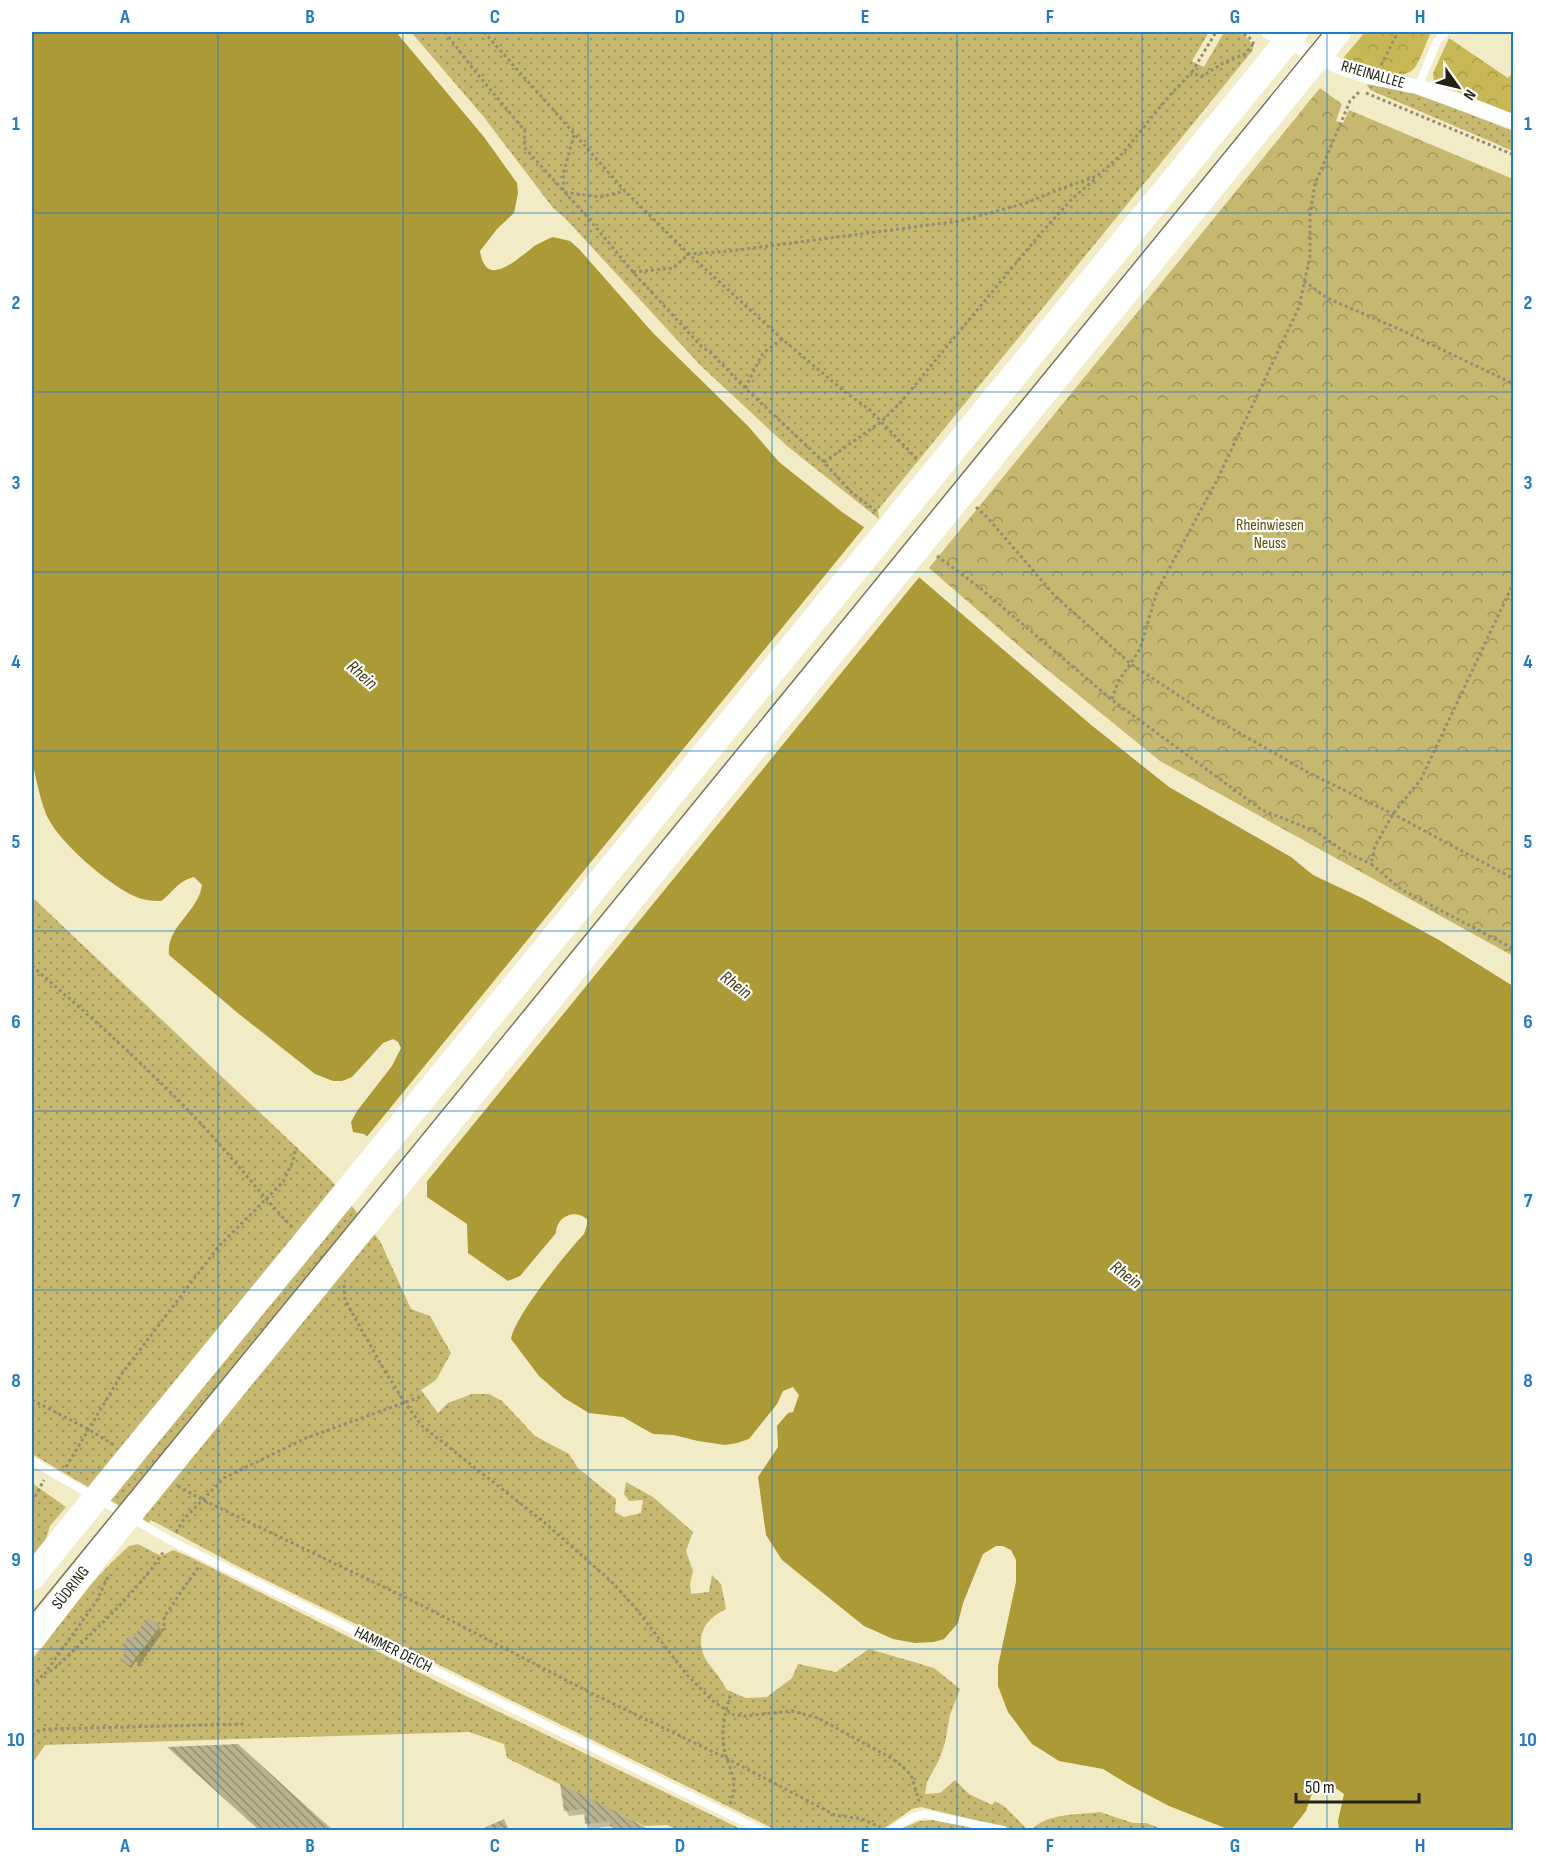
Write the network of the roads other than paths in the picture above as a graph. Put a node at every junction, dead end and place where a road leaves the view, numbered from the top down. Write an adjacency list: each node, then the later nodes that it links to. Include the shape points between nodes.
1 (1269, 32): 5 (street, RHEINALLEE, via 1338,66)
2 (1295, 32): 8 (main road)
3 (1338, 32): 9 (main road, SÜDRING, via 111,1537)
4 (1445, 32): 5 (lane, via 1437,41)
5 (1418, 87): 6 (street, RHEINALLEE)
6 (1514, 122)
7 (32, 1461): 10 (lane, HAMMER DEICH, via 171,1541)
8 (32, 1577)
9 (32, 1639)
10 (760, 1830)
11 (891, 1830): 12 (lane, via 924,1814)
12 (1003, 1830)

